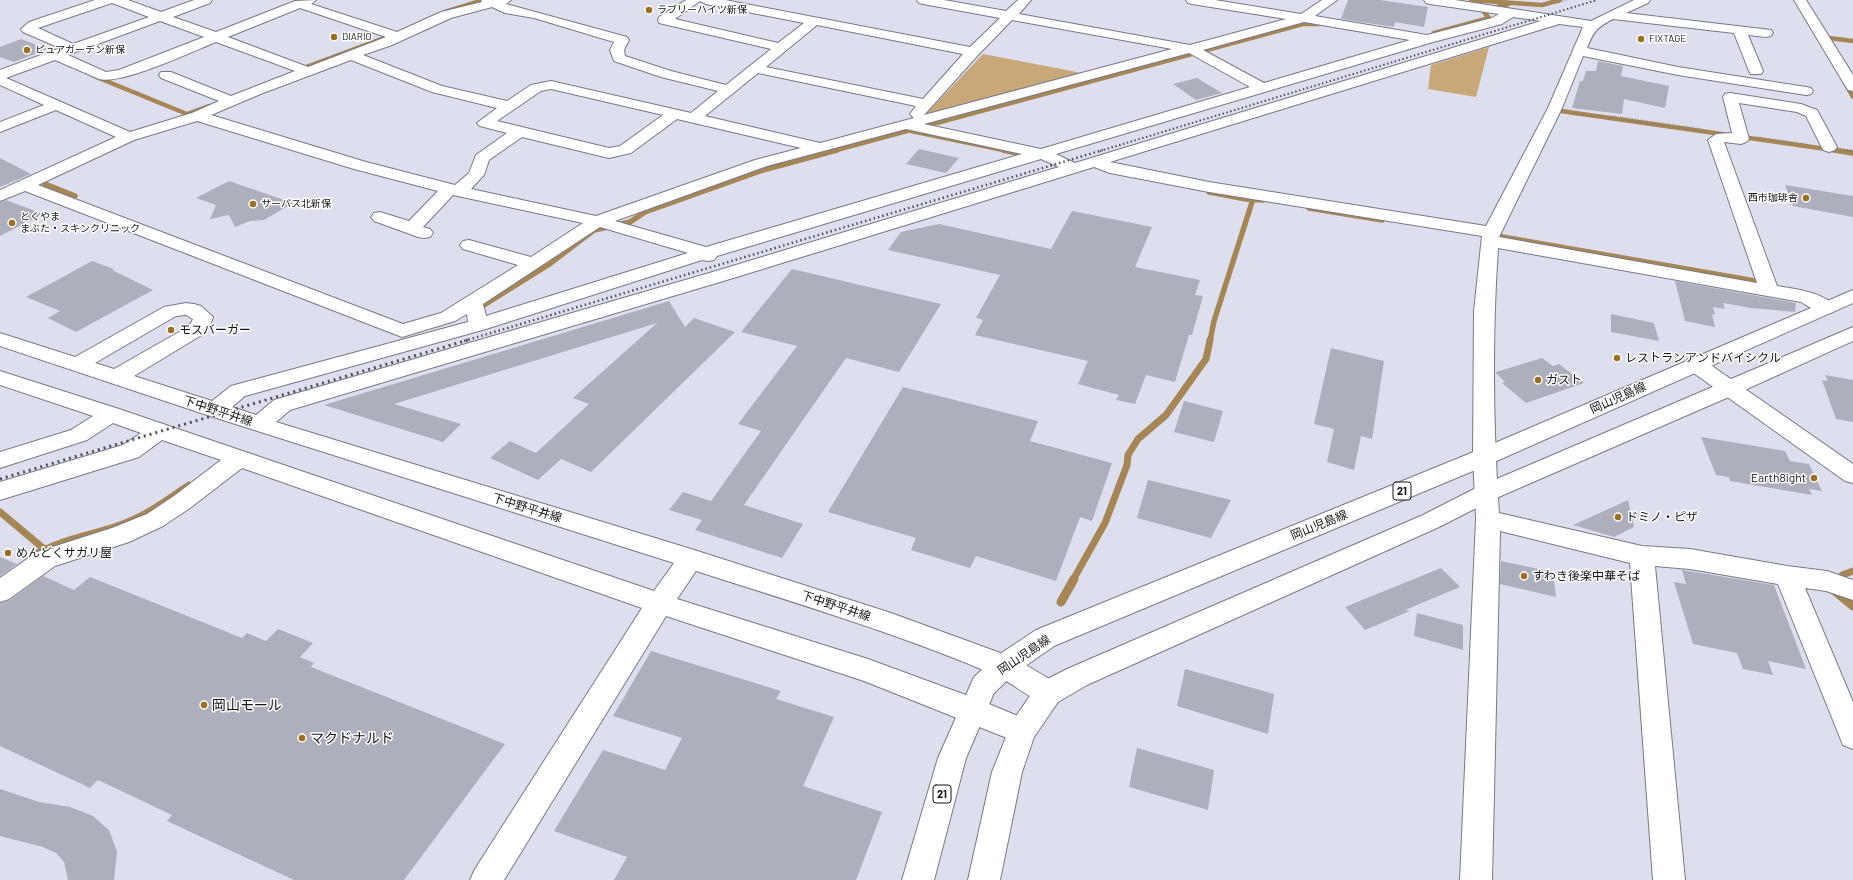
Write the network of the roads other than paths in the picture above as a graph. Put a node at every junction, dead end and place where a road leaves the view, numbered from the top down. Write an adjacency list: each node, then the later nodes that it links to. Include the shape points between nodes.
1 (107, 0): 30 (street, via 28,29)
2 (116, 0): 19 (street)
3 (206, 0): 19 (street)
4 (695, 0): 29 (street, via 664,20)
5 (706, 0): 15 (street)
6 (923, 0): 18 (street)
7 (1025, 0): 18 (street)
8 (1192, 0): 20 (street)
9 (1332, 0): 20 (street)
10 (1430, 0): 16 (street)
11 (1644, 0): 17 (street)
12 (1800, 0): 43 (street)
13 (493, 1): 26 (street); 44 (street, via 510,10 622,40 617,50 619,58 666,74)
14 (304, 2): 26 (street); 27 (street)
15 (729, 2): 22 (street)
16 (1511, 12): 21 (street); 28 (street, via 1497,21)
17 (1612, 15): 23 (street); 24 (street)
18 (1009, 16): 31 (street); 33 (street)
19 (164, 17): 27 (street); 30 (street)
20 (1302, 19): 28 (street); 31 (street)
21 (1557, 20): 23 (street); 60 (street)
22 (814, 21): 29 (street); 33 (street)
23 (1593, 25): 32 (street)
24 (1739, 30): 25 (street); 38 (street)
25 (1766, 33)
26 (393, 35): 34 (street)
27 (217, 37): 35 (street, via 122,74 104,76); 36 (street)
28 (1422, 38): 42 (street)
29 (782, 48): 37 (street)
30 (73, 49): 35 (street)
31 (1196, 51): 42 (street); 54 (street)
32 (1579, 51): 45 (street); 67 (street, via 1554,111)
33 (973, 52): 47 (street)
34 (350, 55): 36 (street); 49 (street, via 437,89)
35 (58, 56): 39 (street)
36 (304, 69): 46 (street)
37 (757, 69): 44 (street); 47 (street)
38 (1756, 71)
39 (0, 75)
40 (166, 75): 46 (street)
41 (0, 80): 48 (street)
42 (1262, 88): 59 (street)
43 (1853, 88)
44 (730, 90): 52 (street)
45 (1806, 91)
46 (228, 100): 51 (street)
47 (927, 104): 54 (street)
48 (57, 105): 53 (street); 56 (street)
49 (509, 106): 50 (street, via 536,88 551,85); 55 (street, via 485,123)
50 (674, 114): 52 (street); 55 (street, via 625,150 609,154)
51 (197, 116): 56 (street); 63 (street)
52 (694, 118): 57 (street)
53 (0, 126)
54 (915, 127): 57 (street); 59 (street)
55 (520, 132): 63 (street, via 482,158 476,175)
56 (129, 137): 62 (street)
57 (822, 147): 66 (street, via 761,163)
58 (1830, 147): 72 (street, via 1812,113 1801,108 1730,97 1741,139 1721,137 1716,140)
59 (1043, 154): 61 (street); 69 (street)
60 (1095, 162): 61 (street); 67 (street, via 1110,168 1209,187)
61 (1074, 168): 71 (street)
62 (24, 185): 64 (street); 74 (street, via 402,331 448,318)
63 (454, 190): 65 (street, via 418,231); 66 (street)
64 (0, 196)
65 (380, 218)
66 (607, 224): 69 (street); 70 (street)
67 (1491, 237): 72 (street); 88 (street, via 1484,311)
68 (469, 245): 70 (street)
69 (706, 253): 71 (street); 76 (street)
70 (533, 263): 74 (street)
71 (723, 275): 86 (street, via 282,405)
72 (1769, 290): 75 (street, via 1806,297)
73 (1853, 296): 75 (street, 岡山児島線 / 21)
74 (473, 302): 76 (street)
75 (1826, 308): 80 (street, 岡山児島線 / 21)
76 (479, 325): 84 (street, via 238,391)
77 (1853, 332): 83 (street)
78 (0, 339): 79 (street, 下中野平井線)
79 (78, 364): 81 (street, 下中野平井線); 81 (street, via 164,314 186,309 200,313 200,326 193,332)
80 (1695, 364): 83 (street); 88 (street, 岡山児島線 / 21)
81 (116, 377): 84 (street, 下中野平井線)
82 (0, 378): 85 (street)
83 (1731, 388): 91 (street); 93 (street)
84 (215, 410): 86 (street, 下中野平井線)
85 (111, 414): 87 (street); 90 (street, via 79,435)
86 (259, 424): 95 (street, 下中野平井線)
87 (159, 431): 89 (street); 92 (street, via 132,451)
88 (1484, 457): 93 (street); 100 (street, 岡山児島線 / 21, via 1045,638)
89 (238, 459): 98 (street, via 155,520 120,535 46,559); 99 (street)
90 (0, 460)
91 (1853, 475)
92 (0, 491)
93 (1487, 506): 94 (street); 101 (street, via 1431,522 1077,677); 108 (street)
94 (1642, 556): 96 (street, via 1690,560); 109 (street)
95 (691, 559): 99 (street); 100 (street, 下中野平井線, via 891,624)
96 (1787, 576): 97 (street); 104 (street)
97 (1842, 586)
98 (0, 592)
99 (659, 604): 102 (street, via 868,671); 105 (street)
100 (1004, 666): 101 (street, 下中野平井線); 102 (street, 岡山児島線 / 21, via 984,685)
101 (1048, 693): 103 (street)
102 (972, 710): 103 (street); 106 (street, 岡山児島線 / 21, via 952,758)
103 (1022, 731): 107 (street, via 1007,772)
104 (1853, 736)
105 (486, 880)
106 (918, 880)
107 (984, 880)
108 (1476, 880)
109 (1669, 880)

